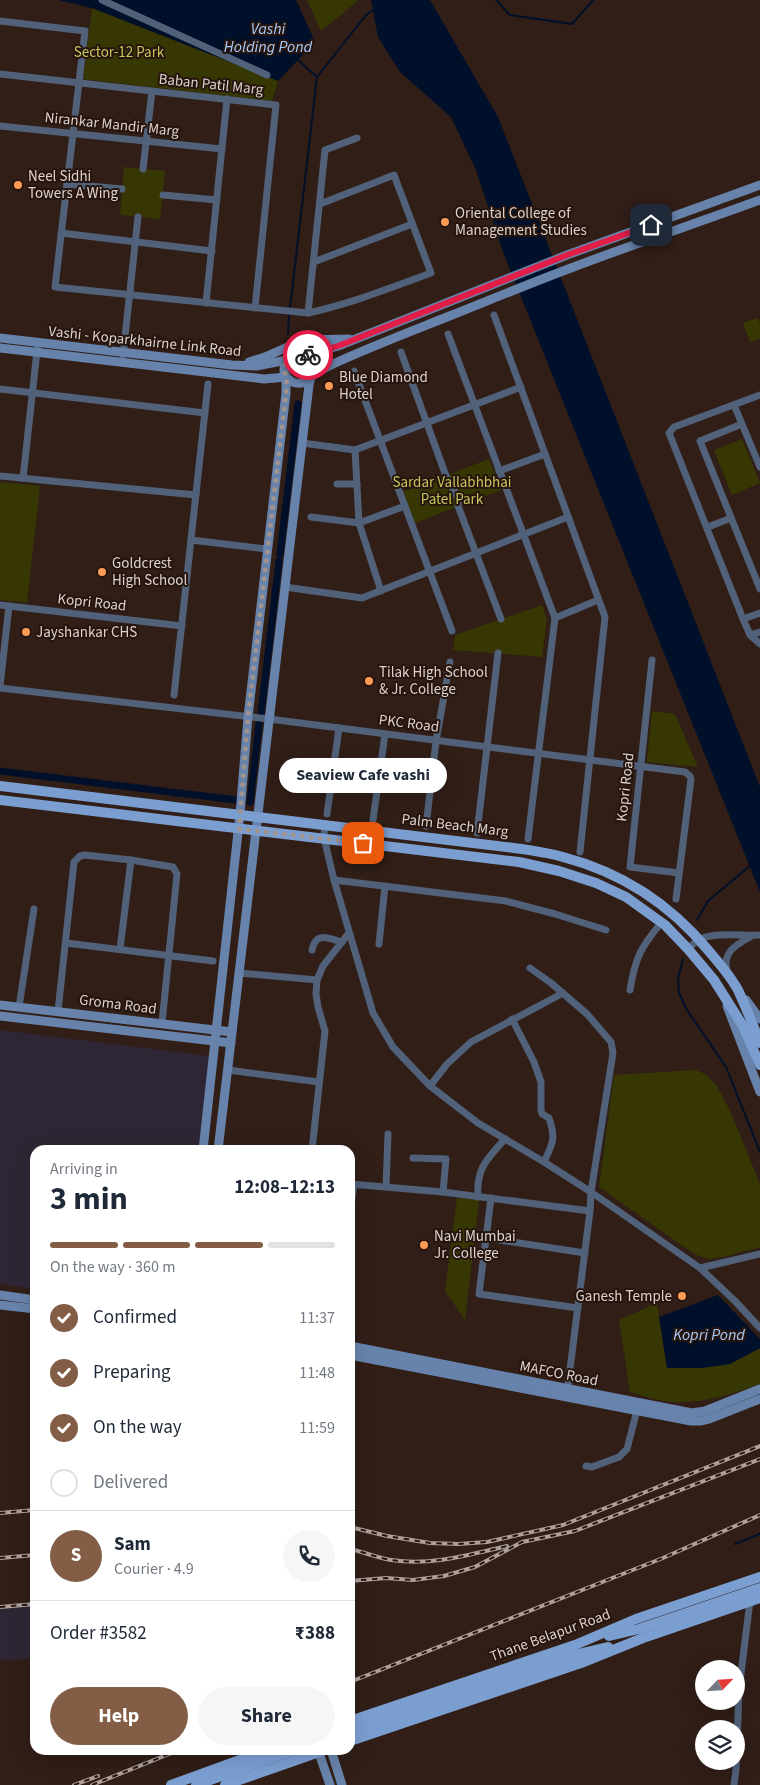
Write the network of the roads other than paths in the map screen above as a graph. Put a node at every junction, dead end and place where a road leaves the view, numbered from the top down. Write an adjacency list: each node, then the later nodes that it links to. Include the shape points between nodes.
1 (102, 0): 4 (street)
2 (0, 21): 5 (street, via 85,31)
3 (0, 74): 5 (street, Baban Patil Marg)
4 (267, 75)
5 (79, 83): 6 (street, Baban Patil Marg); 9 (street)
6 (152, 91): 7 (street, Baban Patil Marg); 11 (street)
7 (227, 99): 12 (street); 29 (street, Baban Patil Marg, via 276,105)
8 (0, 126): 9 (street, Nirankar Mandir Marg)
9 (73, 133): 11 (street, Nirankar Mandir Marg); 14 (street)
10 (357, 138): 20 (street, via 325,150)
11 (146, 141): 12 (street, Nirankar Mandir Marg); 13 (street)
12 (222, 149): 18 (street)
13 (143, 169)
14 (67, 184): 16 (street); 23 (street)
15 (760, 185): 33 (main road, via 560,258)
16 (122, 190)
17 (163, 195): 18 (street)
18 (217, 200): 25 (street)
19 (760, 200): 46 (main road, via 564,270 352,355)
20 (320, 204): 22 (street, via 394,175); 26 (street)
21 (138, 217): 24 (street)
22 (412, 224): 26 (street); 30 (street, via 431,273 334,308)
23 (61, 234): 24 (street); 27 (street, via 55,287)
24 (135, 242): 25 (street); 27 (street)
25 (212, 251): 28 (street)
26 (314, 262): 30 (street)
27 (130, 295): 28 (street); 38 (street)
28 (206, 303): 29 (street)
29 (256, 308): 30 (street)
30 (308, 313)
31 (494, 315): 48 (street)
32 (448, 334): 52 (street)
33 (363, 336): 40 (main road); 43 (main road, via 303,340 259,360)
34 (0, 338): 35 (main road, Vashi - Koparkhairne Link Road)
35 (38, 342): 37 (street); 38 (main road, Vashi - Koparkhairne Link Road)
36 (0, 348): 37 (main road, Vashi - Koparkhairne Link Road)
37 (37, 352): 42 (main road, Vashi - Koparkhairne Link Road); 50 (street)
38 (123, 352): 42 (street); 43 (main road, Vashi - Koparkhairne Link Road)
39 (400, 352): 55 (street)
40 (304, 356): 41 (main road, via 295,355); 46 (main road, via 311,362)
41 (287, 360): 43 (main road, Vashi - Koparkhairne Link Road, via 256,366); 45 (main road, via 284,368)
42 (122, 362): 45 (main road, Vashi - Koparkhairne Link Road, via 264,379)
43 (232, 365)
44 (354, 371): 57 (street)
45 (286, 377): 46 (main road, via 303,383); 76 (main road)
46 (311, 377): 58 (main road)
47 (208, 384): 54 (street)
48 (520, 387): 52 (street); 60 (street)
49 (0, 389): 50 (street)
50 (32, 393): 54 (street); 64 (street)
51 (760, 395): 53 (street)
52 (474, 405): 55 (street); 62 (street)
53 (734, 405): 56 (street); 73 (street, via 674,427 669,433)
54 (205, 413): 67 (street)
55 (427, 423): 57 (street); 77 (street, via 446,476 458,498)
56 (742, 424): 61 (street); 71 (street, via 700,441)
57 (380, 441): 59 (street); 68 (street)
58 (302, 443): 59 (street); 79 (main road)
59 (356, 450): 66 (street)
60 (545, 454): 62 (street); 70 (street)
61 (760, 467)
62 (499, 471): 74 (street)
63 (0, 476): 64 (street)
64 (23, 478): 67 (street)
65 (337, 484): 66 (street)
66 (357, 484): 72 (street)
67 (196, 495): 75 (street)
68 (405, 506): 72 (street); 78 (street)
69 (310, 517): 72 (street)
70 (568, 517): 74 (street); 82 (street)
71 (731, 518): 73 (street); 80 (street)
72 (359, 523): 81 (street)
73 (708, 527): 88 (street)
74 (523, 534): 77 (street); 86 (street)
75 (191, 540): 76 (street); 89 (street)
76 (267, 549): 99 (main road)
77 (476, 553): 78 (street); 87 (street)
78 (429, 572): 81 (street); 90 (street)
79 (285, 587): 81 (street, via 362,598); 100 (main road)
80 (760, 589)
81 (381, 591)
82 (598, 600): 86 (street); 106 (street, via 605,617)
83 (0, 605): 84 (street, Kopri Road)
84 (9, 606): 89 (street, Kopri Road); 97 (street)
85 (760, 613): 88 (street)
86 (555, 618): 105 (street)
87 (501, 619)
88 (743, 619): 92 (street)
89 (182, 626): 98 (street)
90 (452, 631)
91 (760, 632): 92 (street)
92 (750, 636): 93 (street)
93 (760, 644)
94 (498, 653): 104 (street)
95 (652, 660): 107 (street, Kopri Road)
96 (450, 662): 103 (street)
97 (0, 687): 99 (street, PKC Road)
98 (174, 695)
99 (248, 717): 100 (street, PKC Road); 110 (main road)
100 (269, 719): 101 (street, PKC Road); 111 (main road)
101 (339, 728): 102 (street, PKC Road); 112 (street)
102 (385, 734): 103 (street, PKC Road); 113 (street)
103 (436, 741): 104 (street, PKC Road); 114 (street)
104 (487, 747): 105 (street, PKC Road); 117 (street)
105 (538, 754): 106 (street, PKC Road); 119 (street)
106 (590, 760): 107 (street, PKC Road); 120 (street)
107 (641, 766): 122 (street, PKC Road, via 684,772 690,776); 122 (street, Kopri Road, via 630,867)
108 (0, 786): 110 (main road, Palm Beach Marg)
109 (0, 800): 115 (main road, Palm Beach Marg)
110 (240, 814): 111 (main road, Palm Beach Marg); 115 (main road)
111 (257, 816): 112 (main road, Palm Beach Marg); 116 (main road)
112 (326, 819): 118 (street); 131 (main road, Palm Beach Marg, via 563,857 633,885 674,914)
113 (373, 820)
114 (426, 826)
115 (239, 829): 116 (main road, Palm Beach Marg); 154 (main road)
116 (255, 831): 118 (main road, Palm Beach Marg); 141 (main road)
117 (477, 833)
118 (324, 838): 123 (street); 127 (main road, Palm Beach Marg, via 519,862 559,871 626,897)
119 (528, 839)
120 (580, 852)
121 (131, 860): 133 (street, via 85,855 76,859); 136 (street); 138 (street, via 173,867 176,871)
122 (679, 873): 125 (street, PKC Road)
123 (334, 880): 124 (street); 129 (street)
124 (385, 886): 128 (street, via 506,901); 134 (street)
125 (676, 899)
126 (34, 909): 148 (street)
127 (661, 923): 135 (main road, Palm Beach Marg); 144 (street, via 638,953)
128 (606, 930)
129 (349, 933): 132 (street); 162 (street, via 373,1013 393,1047)
130 (756, 935): 131 (street); 142 (street, via 736,944 729,952 726,962)
131 (698, 939): 135 (street); 142 (main road, Palm Beach Marg)
132 (342, 942): 137 (street, via 317,938); 143 (street, via 322,966)
133 (66, 943): 136 (street); 149 (street)
134 (379, 944)
135 (688, 949): 146 (main road, Palm Beach Marg)
136 (120, 950): 138 (street)
137 (312, 950)
138 (170, 955): 139 (street); 152 (street)
139 (213, 961)
140 (530, 968): 145 (street)
141 (239, 972): 143 (street); 155 (main road)
142 (728, 974): 153 (main road, Palm Beach Marg)
143 (317, 980): 161 (street, via 318,1007 325,1032)
144 (630, 990)
145 (563, 993): 151 (street); 174 (street, via 611,1042 613,1053)
146 (724, 997): 153 (main road, Palm Beach Marg); 163 (main road)
147 (0, 1005): 148 (main road, Groma Road)
148 (19, 1007): 149 (main road, Groma Road)
149 (58, 1011): 152 (main road, Groma Road)
150 (0, 1016): 156 (main road, Groma Road)
151 (512, 1020): 162 (street, via 471,1042 447,1064); 170 (street, via 541,1082 542,1114 550,1118 554,1142)
152 (162, 1023): 154 (main road, Groma Road)
153 (752, 1023): 157 (main road); 159 (main road)
154 (216, 1030): 155 (main road, Groma Road); 156 (main road)
155 (232, 1032): 158 (main road)
156 (215, 1042): 158 (main road, Groma Road); 166 (main road)
157 (760, 1042)
158 (231, 1043): 160 (main road)
159 (760, 1065)
160 (228, 1070): 161 (street); 167 (main road)
161 (320, 1082): 168 (street)
162 (430, 1086): 165 (street, via 478,1123)
163 (760, 1092)
164 (388, 1134): 172 (street)
165 (505, 1139): 170 (street); 175 (street, via 480,1171)
166 (204, 1145)
167 (219, 1145)
168 (313, 1145)
169 (413, 1158): 173 (street, via 446,1159)
170 (544, 1162): 174 (street)
171 (355, 1184): 172 (street)
172 (386, 1187): 173 (street)
173 (442, 1192): 175 (street)
174 (591, 1192): 177 (street); 181 (street)
175 (478, 1197): 176 (street)
176 (492, 1198): 177 (street); 178 (street)
177 (590, 1211): 179 (street)
178 (486, 1238): 179 (street); 185 (street, via 479,1294)
179 (585, 1253): 185 (street)
180 (760, 1254): 181 (street)
181 (700, 1268): 187 (street)
182 (0, 1295): 183 (main road)
183 (30, 1299)
184 (0, 1305): 186 (main road)
185 (578, 1308): 191 (street)
186 (30, 1309)
187 (760, 1328)
188 (355, 1347): 191 (main road, MAFCO Road)
189 (355, 1356): 191 (main road, MAFCO Road)
190 (760, 1389): 191 (main road, MAFCO Road, via 699,1413)
191 (567, 1392): 193 (main road, MAFCO Road)
192 (760, 1399): 193 (main road, MAFCO Road, via 700,1421)
193 (637, 1410): 194 (street, via 627,1449 613,1460 592,1468)
194 (586, 1466)
195 (760, 1577): 199 (main road, Thane Belapur Road, via 636,1619)
196 (760, 1588): 198 (main road)
197 (755, 1600): 198 (main road); 213 (street, via 739,1690)
198 (641, 1633): 199 (main road); 202 (main road, via 581,1663)
199 (576, 1649): 200 (main road, Thane Belapur Road); 201 (main road)
200 (355, 1718)
201 (355, 1729)
202 (355, 1739)
203 (253, 1755): 208 (main road)
204 (281, 1755): 209 (main road)
205 (310, 1755): 210 (main road)
206 (322, 1755): 211 (main road)
207 (333, 1755): 212 (main road)
208 (171, 1785)
209 (196, 1785)
210 (225, 1785)
211 (330, 1785)
212 (342, 1785)
213 (734, 1785)

